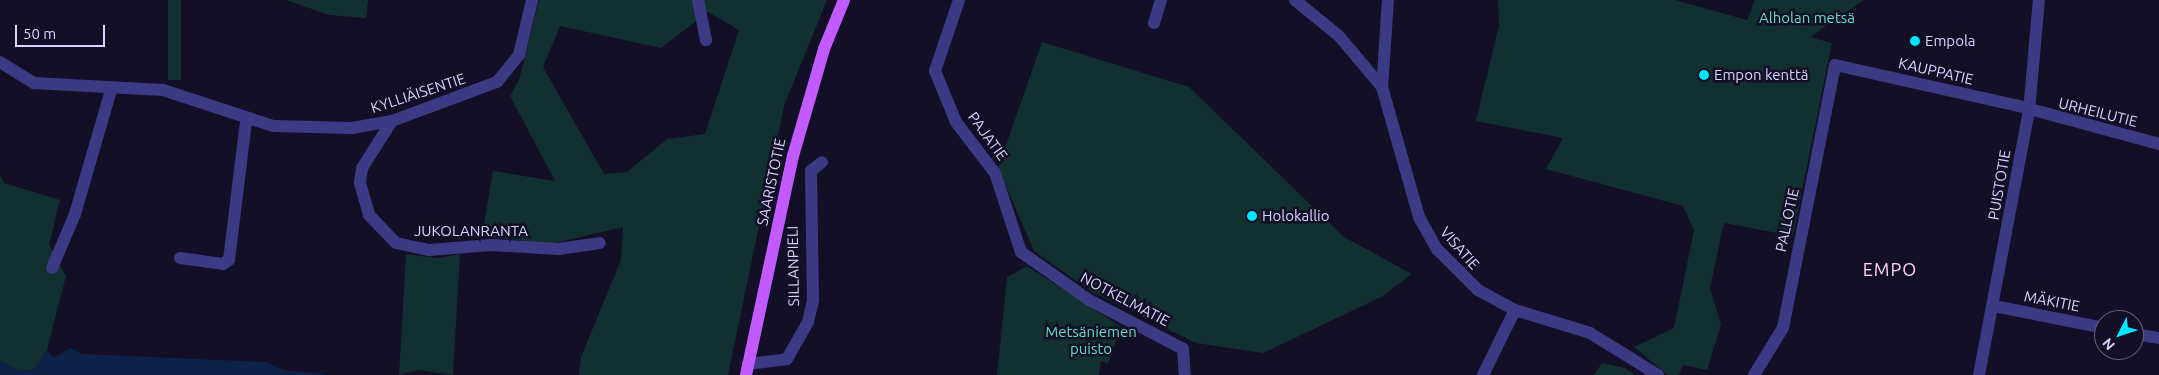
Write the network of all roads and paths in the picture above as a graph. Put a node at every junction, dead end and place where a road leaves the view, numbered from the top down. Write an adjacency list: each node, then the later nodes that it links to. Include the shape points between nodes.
1 (532, 0): 17 (street, KYLLIÄISENTIE, via 519,55 497,82)
2 (698, 0): 10 (street)
3 (844, 0): 29 (main road, SAARISTOTIE, via 806,104)
4 (959, 0): 22 (street, PAJATIE, via 935,71 956,122 995,173 1021,252)
5 (1161, 0): 9 (street)
6 (1295, 0): 13 (street, via 1339,36)
7 (1388, 0): 13 (street, VISATIE)
8 (2039, 0): 15 (street, PUISTOTIE)
9 (1154, 23)
10 (706, 40)
11 (0, 62): 14 (street, KYLLIÄISENTIE, via 34,83)
12 (1834, 64): 15 (street, KAUPPATIE); 33 (street, PALLOTIE, via 1783,328)
13 (1382, 87): 25 (street, VISATIE, via 1425,232 1463,278)
14 (112, 88): 16 (street, KYLLIÄISENTIE, via 163,90); 23 (street, via 75,214)
15 (2029, 111): 18 (street, URHEILUTIE); 24 (street, PUISTOTIE)
16 (246, 121): 17 (street, KYLLIÄISENTIE, via 329,130); 21 (street, via 229,260 223,264)
17 (392, 121): 20 (street, JUKOLANRANTA, via 362,168 360,183 369,215 396,243 430,250 491,245 558,249)
18 (2158, 140)
19 (822, 162): 29 (street, SILLANPIELI, via 810,171 813,300 808,322 787,359)
20 (600, 242)
21 (180, 258)
22 (1031, 261): 30 (street, NOTKELMATIE, via 1089,300 1183,349)
23 (52, 268)
24 (1994, 306): 26 (street, MÄKITIE); 34 (street, PUISTOTIE)
25 (1515, 310): 31 (street); 32 (street, VISATIE, via 1590,333)
26 (2094, 326)
27 (2144, 336): 28 (street)
28 (2159, 338)
29 (747, 369)
30 (1186, 375)
31 (1483, 375)
32 (1658, 375)
33 (1754, 375)
34 (1979, 375)

